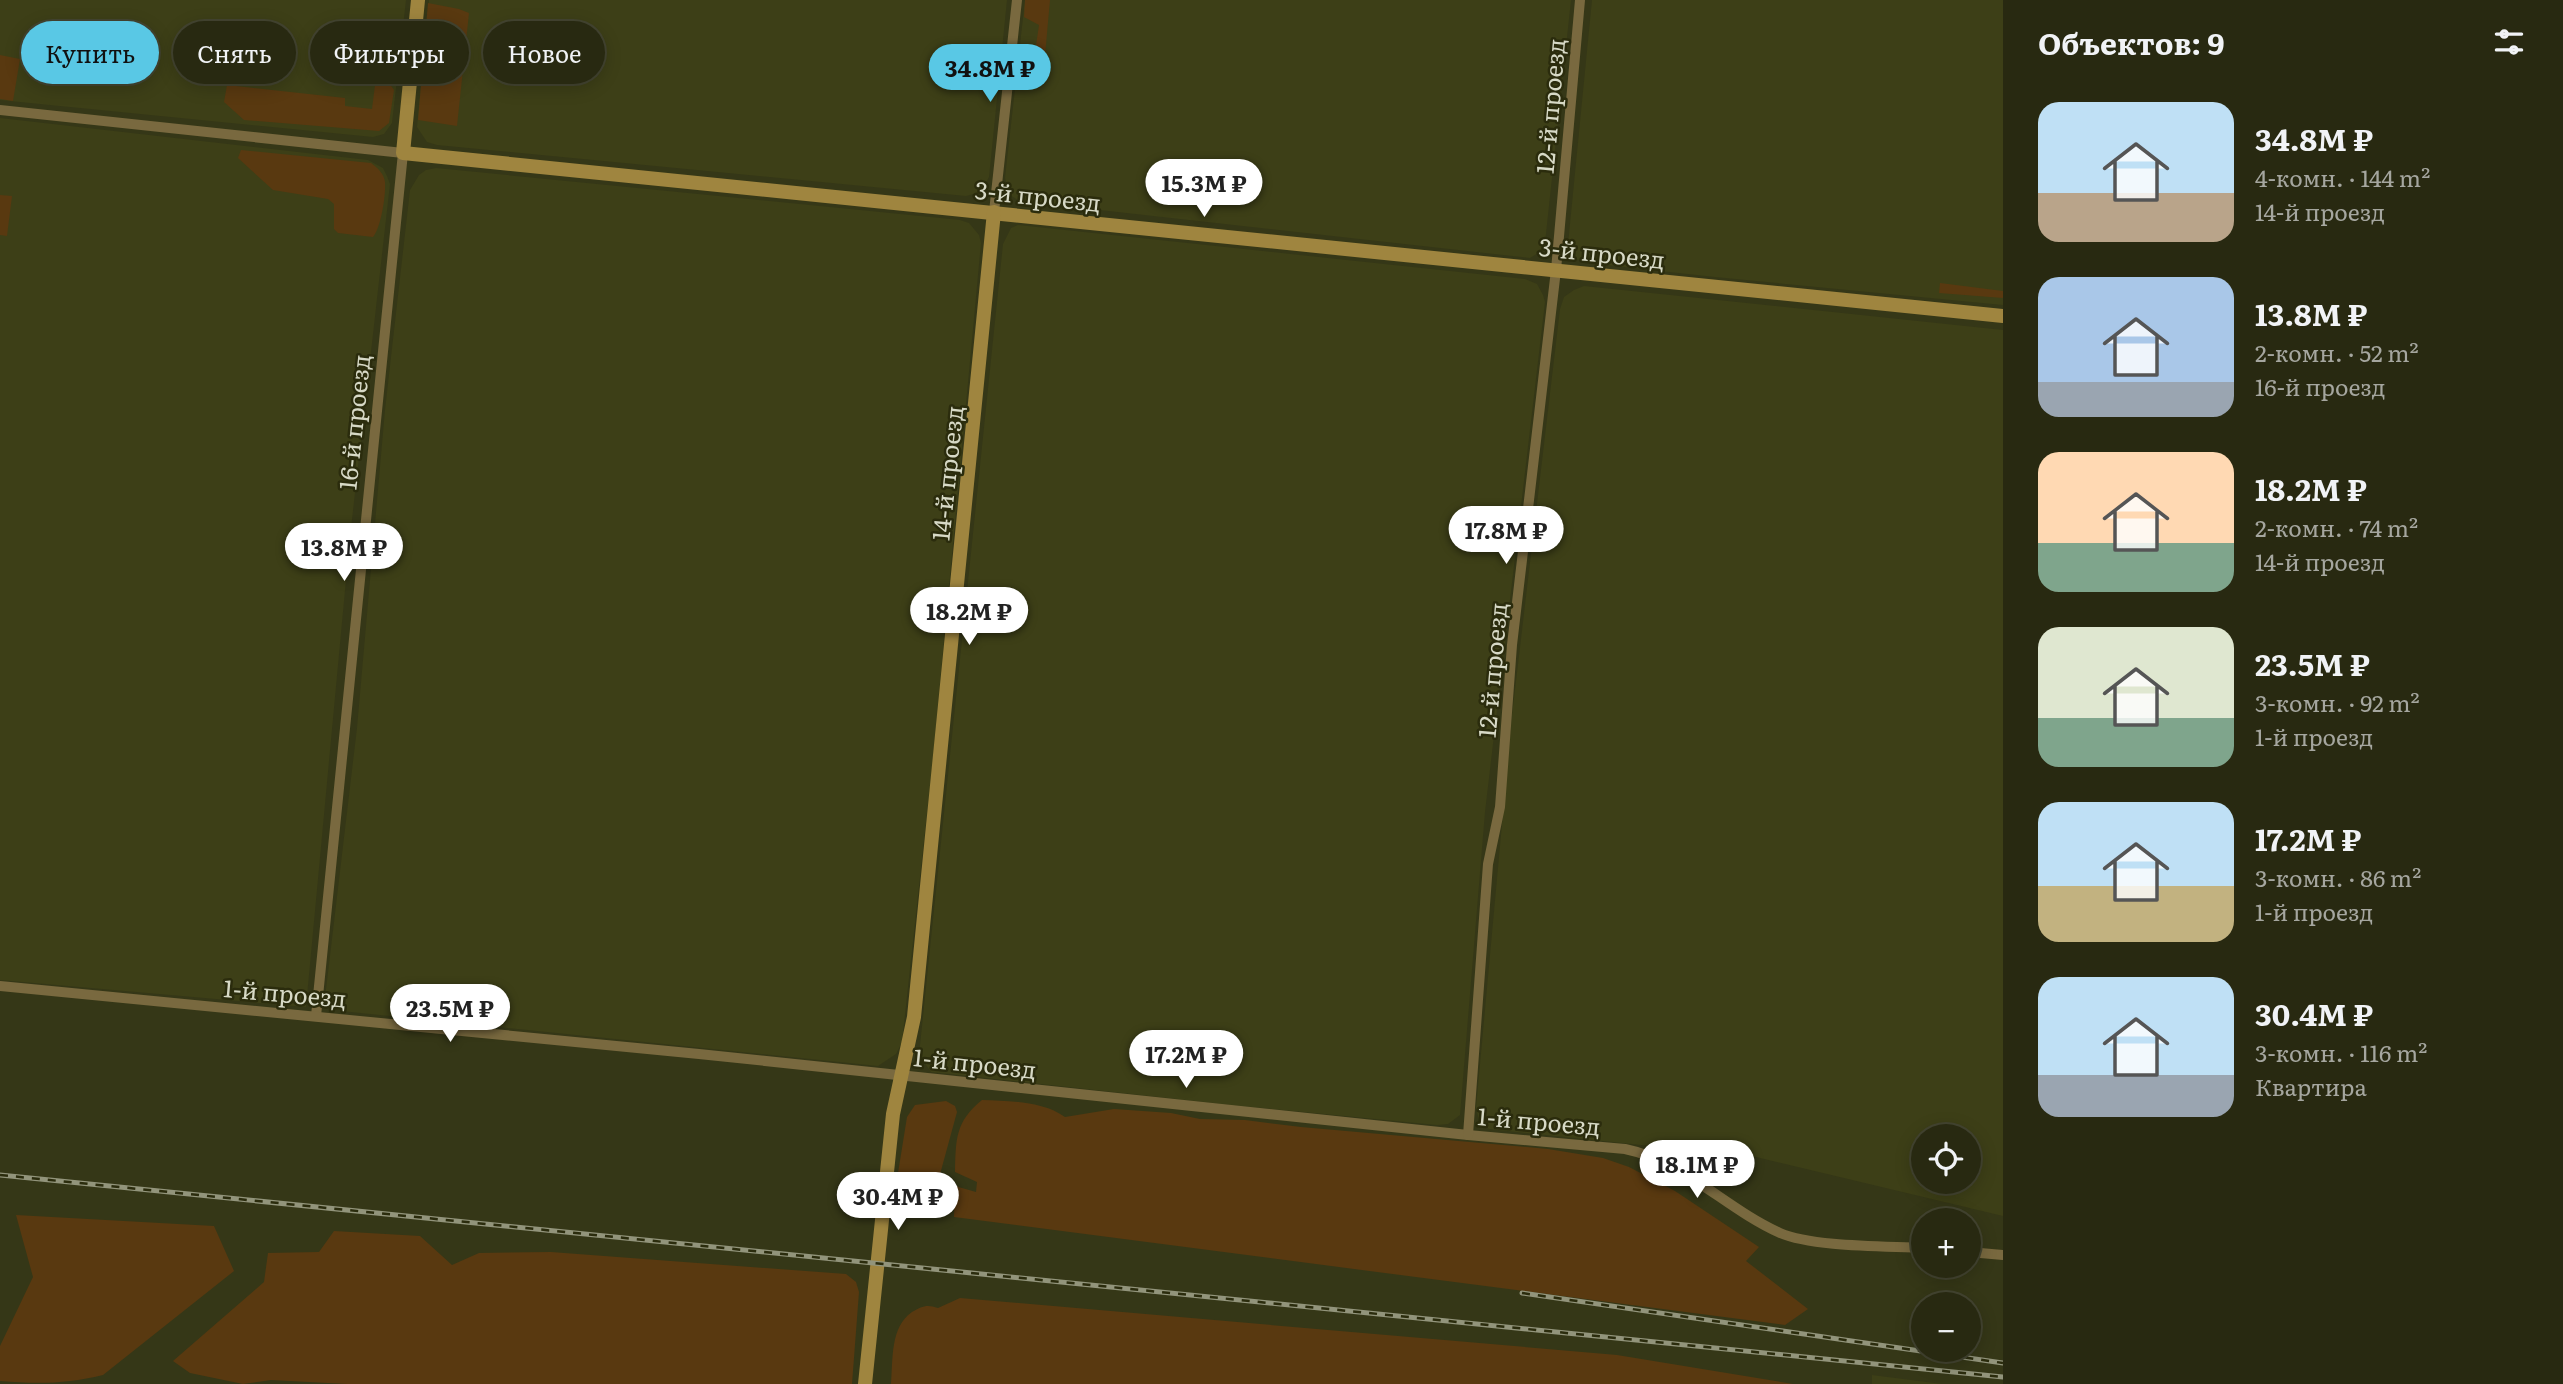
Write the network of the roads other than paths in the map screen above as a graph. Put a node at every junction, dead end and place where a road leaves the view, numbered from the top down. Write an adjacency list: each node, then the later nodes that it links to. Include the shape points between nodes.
1 (418, 0): 5 (street, 16-й проезд)
2 (1017, 0): 6 (street, 14-й проезд)
3 (1580, 0): 7 (street, 12-й проезд)
4 (0, 110): 5 (street)
5 (402, 153): 6 (street, 3-й проезд); 10 (street, 16-й проезд)
6 (994, 212): 7 (street, 3-й проезд); 11 (street, 14-й проезд, via 914,1017)
7 (1556, 270): 8 (street, 3-й проезд); 12 (street, 12-й проезд, via 1512,645 1500,807 1488,864)
8 (2003, 316)
9 (0, 986): 10 (street, 1-й проезд)
10 (316, 1016): 11 (street, 1-й проезд)
11 (902, 1075): 12 (street, 1-й проезд); 16 (street, 14-й проезд, via 893,1114)
12 (1468, 1135): 13 (street, 1-й проезд, via 1642,1153 1669,1164 1783,1234 1810,1241)
13 (1911, 1247)
14 (1981, 1253): 15 (street)
15 (2003, 1255)
16 (865, 1384)

